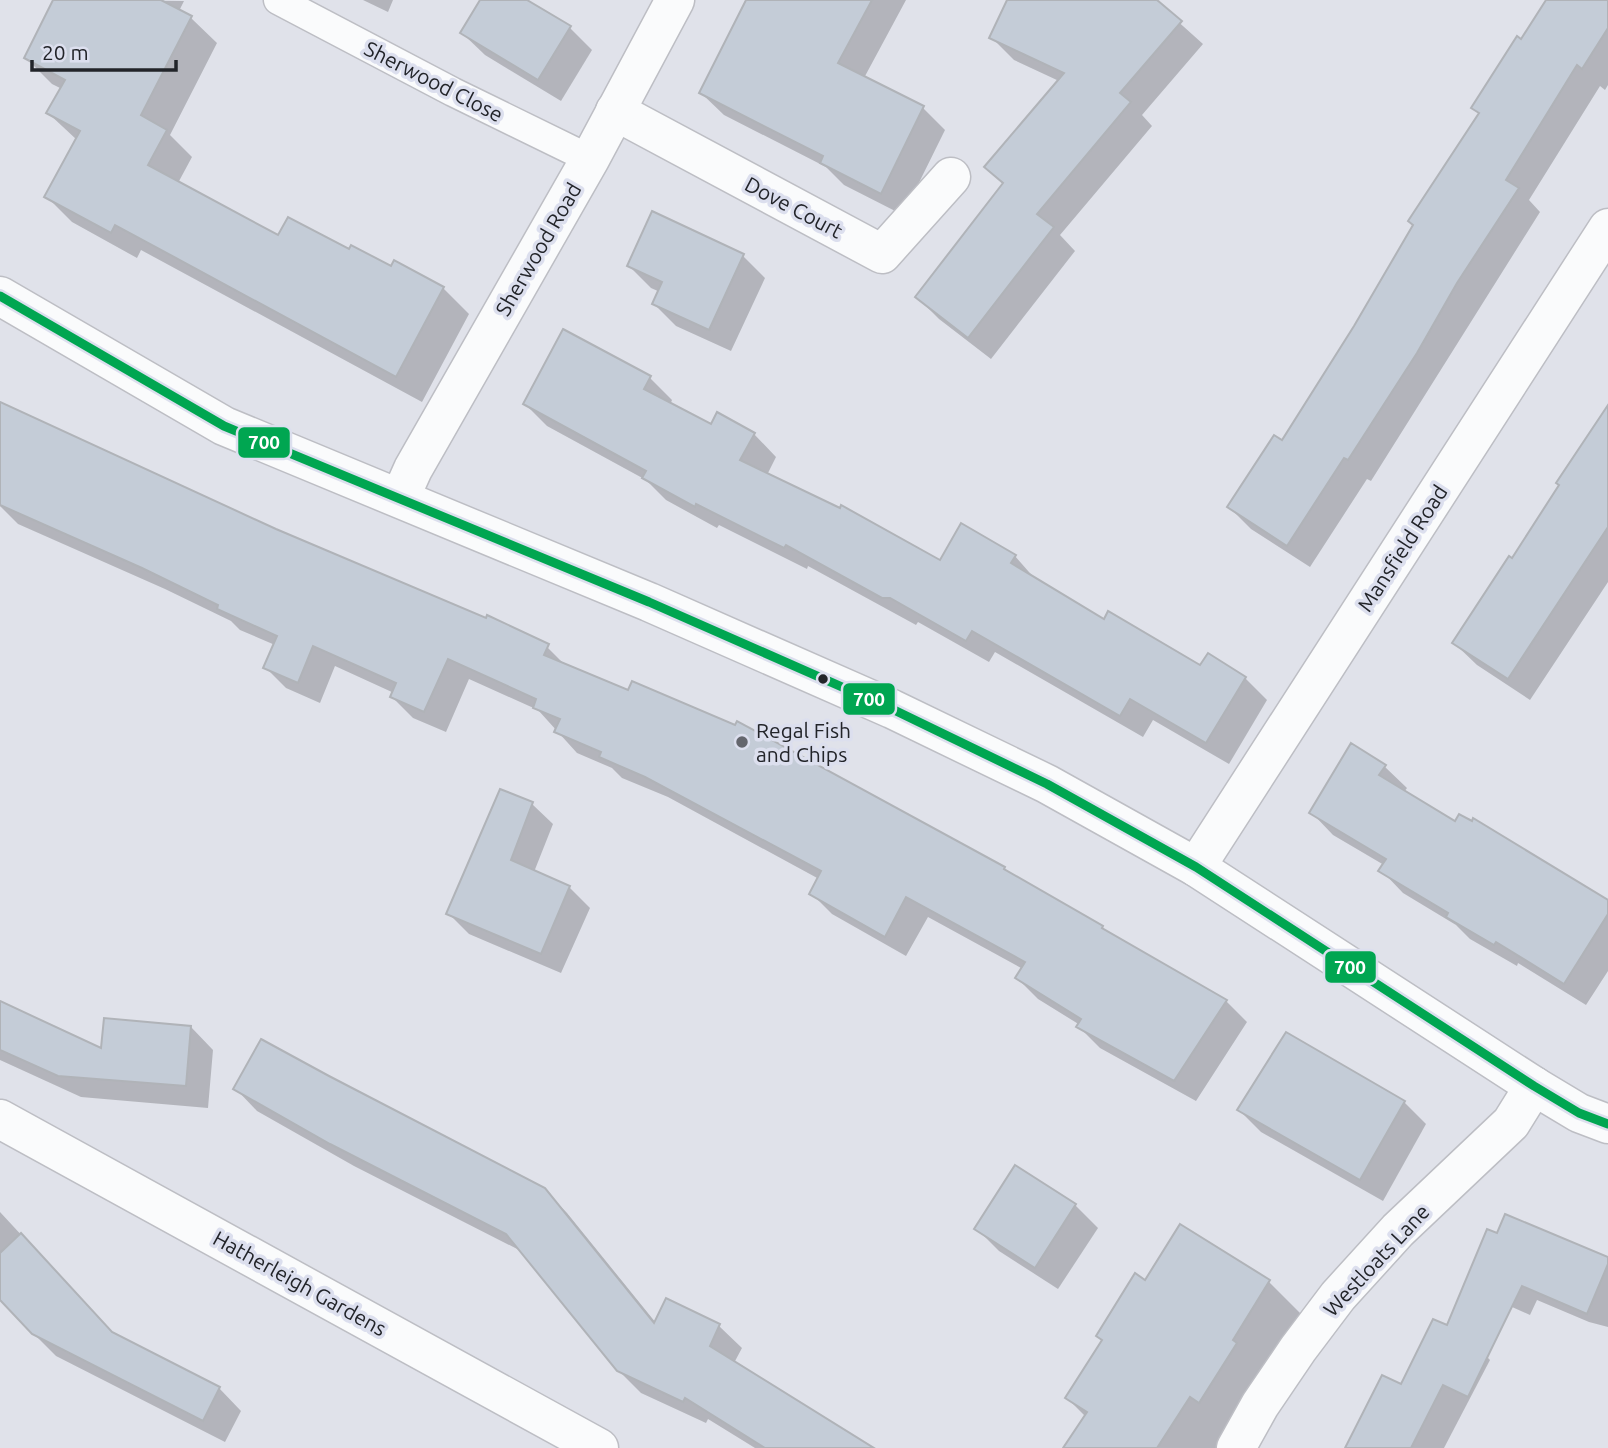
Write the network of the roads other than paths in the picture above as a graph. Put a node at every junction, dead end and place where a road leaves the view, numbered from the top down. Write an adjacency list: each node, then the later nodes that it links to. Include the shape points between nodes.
1 (278, 0): 4 (lane, Sherwood Close)
2 (674, 0): 3 (street, Sherwood Road)
3 (615, 111): 4 (street, Sherwood Road); 5 (street, Dove Court, via 882,254)
4 (590, 159): 8 (street, Sherwood Road)
5 (951, 177)
6 (1608, 228): 9 (street, Mansfield Road)
7 (0, 296): 8 (street, via 224,426)
8 (400, 498): 9 (street, via 892,709 1047,784)
9 (1196, 867): 10 (street)
10 (1534, 1086): 12 (street); 14 (street, Westloats Lane, via 1511,1123 1398,1230 1338,1296)
11 (0, 1119): 13 (street, Hatherleigh Gardens)
12 (1608, 1124)
13 (599, 1448)
14 (1236, 1448)

